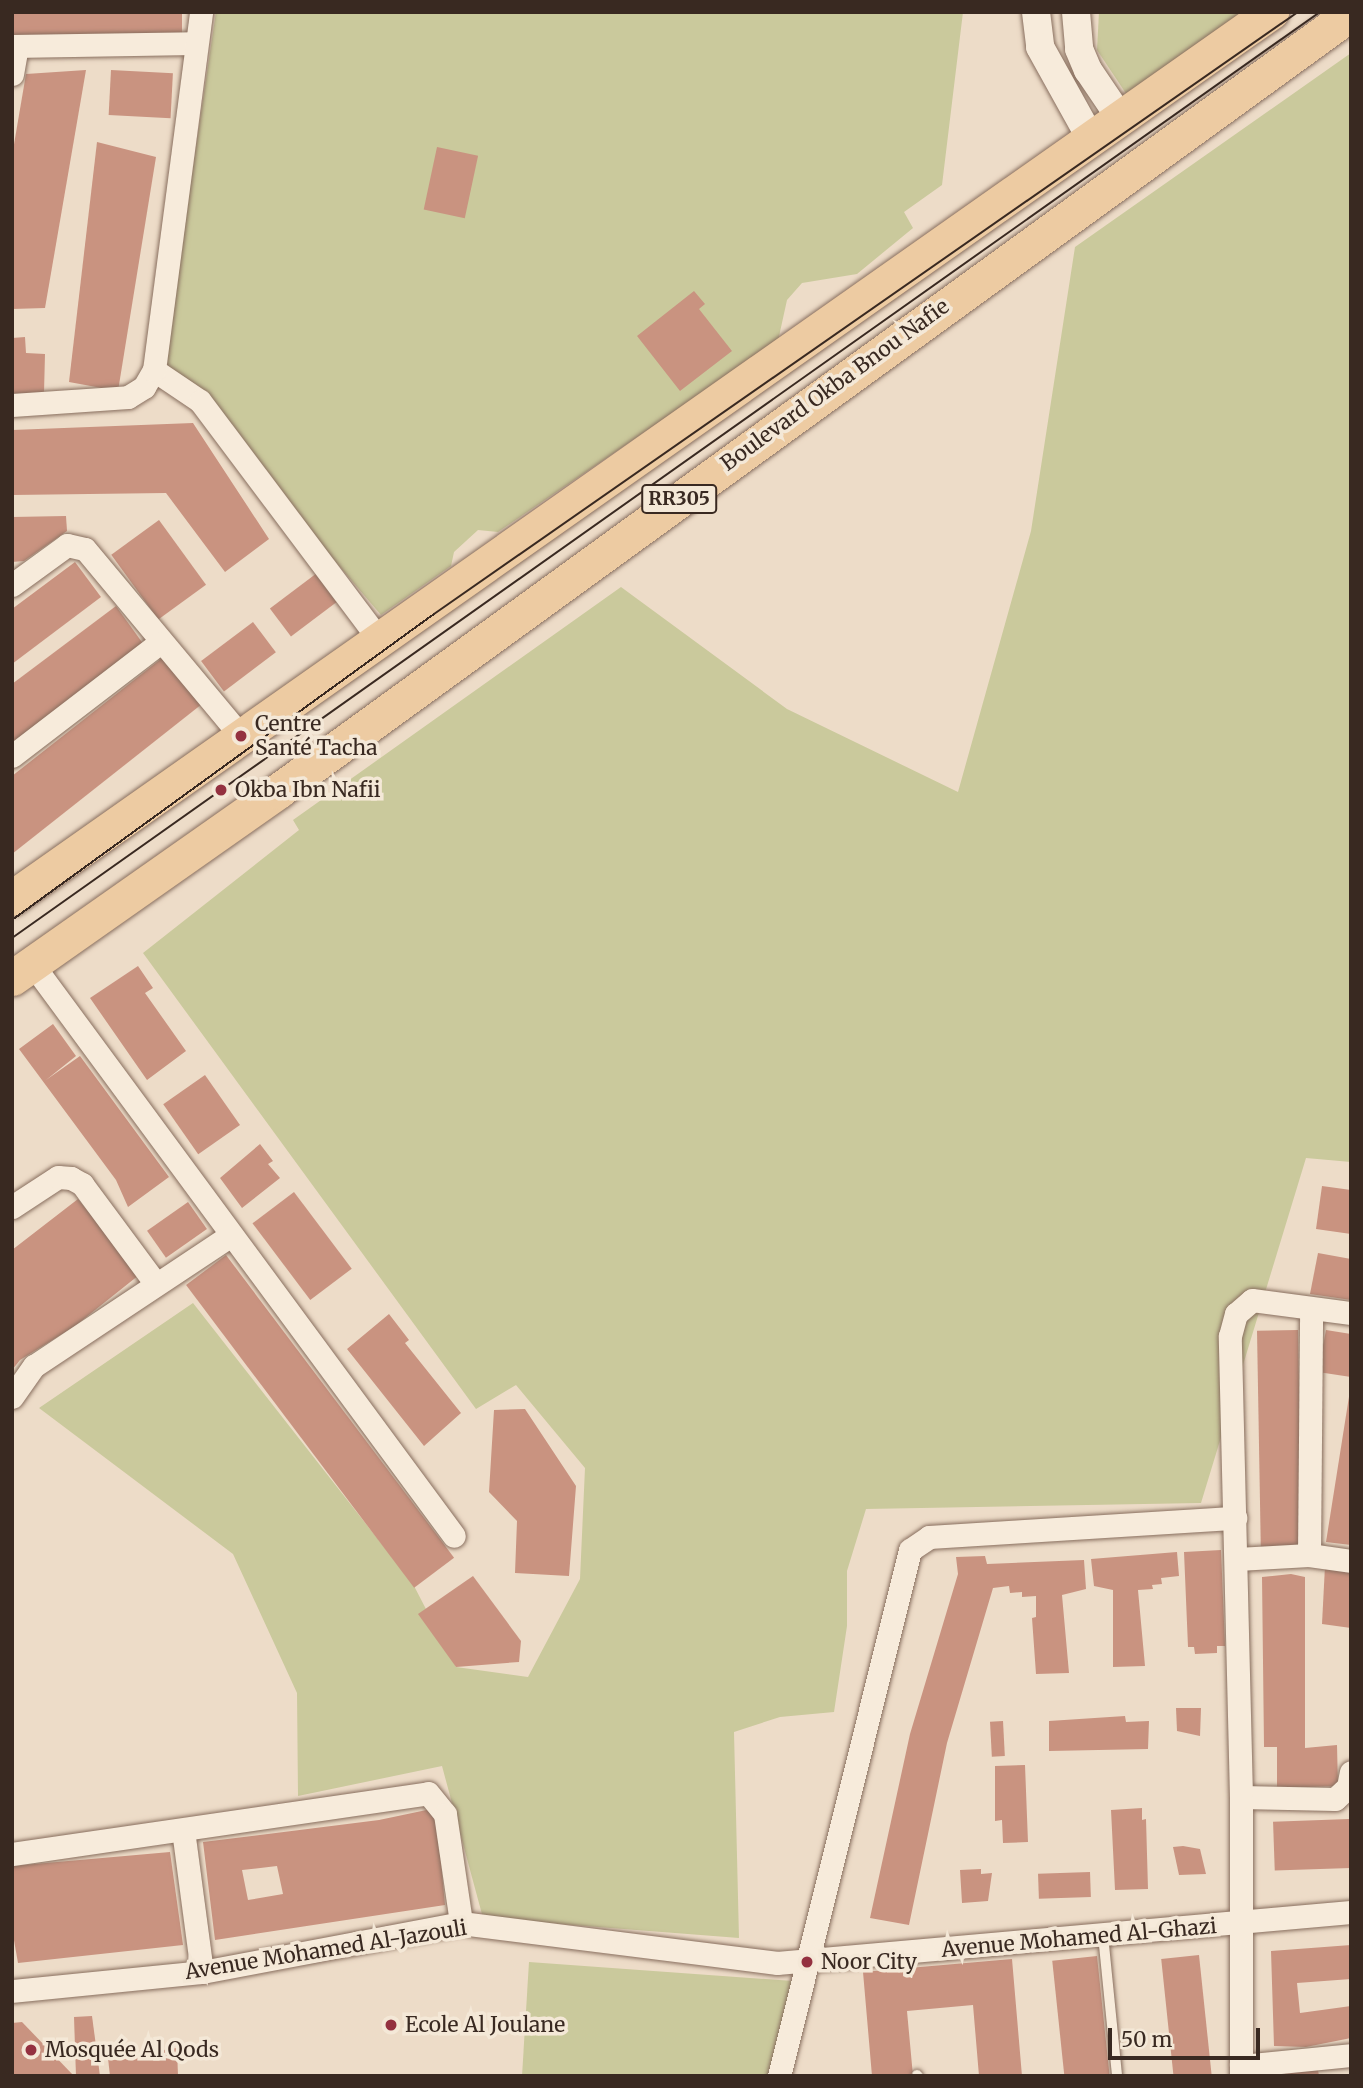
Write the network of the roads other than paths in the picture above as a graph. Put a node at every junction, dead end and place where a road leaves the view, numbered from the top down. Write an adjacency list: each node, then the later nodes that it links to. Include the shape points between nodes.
1 (201, 12): 6 (street)
2 (1036, 12): 10 (street, via 1040,47)
3 (1076, 12): 9 (street, via 1079,49)
4 (1271, 12): 9 (main road, RR305)
5 (1351, 13): 21 (main road, Boulevard Okba Bnou Nafie / RR305)
6 (195, 43): 7 (street); 11 (street)
7 (15, 46): 8 (street)
8 (12, 74)
9 (1121, 119): 10 (main road, RR305)
10 (1092, 141): 16 (main road, RR305)
11 (154, 370): 12 (street, via 144,387 128,397); 16 (street, via 200,401)
12 (12, 405)
13 (12, 567): 14 (street)
14 (37, 567): 15 (street); 17 (street, via 67,545 85,549)
15 (12, 585)
16 (379, 639): 18 (main road, RR305)
17 (159, 643): 18 (street); 19 (street)
18 (241, 736): 20 (main road, RR305)
19 (12, 756)
20 (12, 898)
21 (22, 971): 23 (street)
22 (12, 1207): 24 (street, via 58,1177 82,1184)
23 (230, 1236): 24 (street); 29 (street)
24 (156, 1284): 27 (street, via 34,1366)
25 (1311, 1309): 26 (street); 28 (street, via 1252,1300 1236,1314 1228,1357); 30 (street)
26 (1351, 1313)
27 (12, 1396)
28 (1235, 1518): 31 (street); 41 (street, via 918,1541 910,1550 859,1743)
29 (454, 1536)
30 (1309, 1555): 31 (street); 32 (street)
31 (1237, 1559): 34 (street)
32 (1351, 1561)
33 (1351, 1772): 34 (street, via 1348,1787 1335,1799)
34 (1241, 1797): 39 (street)
35 (183, 1830): 36 (street); 38 (street, via 428,1793 445,1814); 42 (street)
36 (12, 1854)
37 (1351, 1912): 39 (street, Avenue Mohamed Al-Ghazi)
38 (461, 1923): 41 (street, Avenue Mohamed Al-Jazouli, via 723,1959); 42 (street, Avenue Mohamed Al-Jazouli)
39 (1241, 1924): 40 (street, Avenue Mohamed Al-Ghazi); 46 (street)
40 (1103, 1935): 41 (street, Avenue Mohamed Al-Ghazi); 48 (lane)
41 (807, 1962): 47 (street)
42 (202, 1972): 43 (street, Avenue Mohamed Al-Jazouli)
43 (12, 1991)
44 (1351, 2055): 45 (street)
45 (1327, 2067): 46 (street)
46 (1241, 2071)
47 (779, 2076)
48 (1117, 2076)

